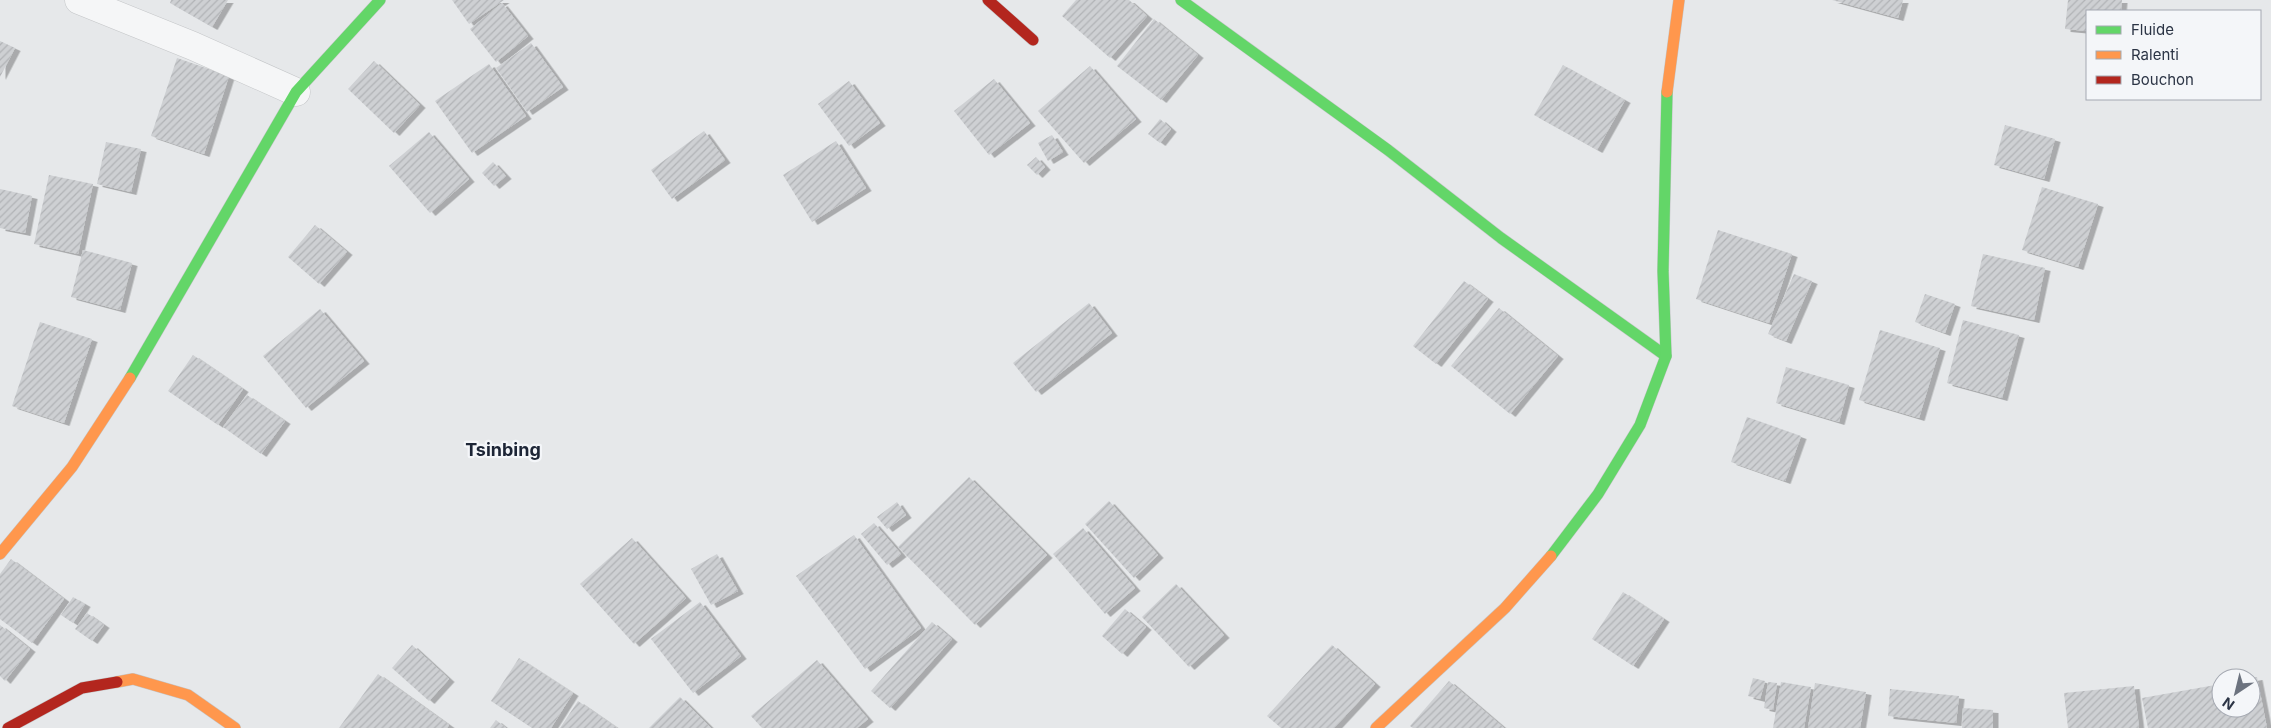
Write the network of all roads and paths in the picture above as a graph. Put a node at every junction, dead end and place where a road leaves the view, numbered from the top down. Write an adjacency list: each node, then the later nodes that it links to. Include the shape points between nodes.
1 (79, 0): 7 (street)
2 (380, 0): 7 (street)
3 (988, 0): 6 (street)
4 (1181, 0): 8 (street, via 1388,150 1501,238)
5 (1679, 0): 8 (street, via 1667,94 1663,271)
6 (1033, 40)
7 (296, 92): 9 (street, via 144,357 72,467)
8 (1666, 356): 12 (street, via 1640,425 1598,494 1563,542 1505,608)
9 (0, 554)
10 (8, 728): 11 (street, via 82,688 134,679 188,695)
11 (235, 728)
12 (1376, 728)

